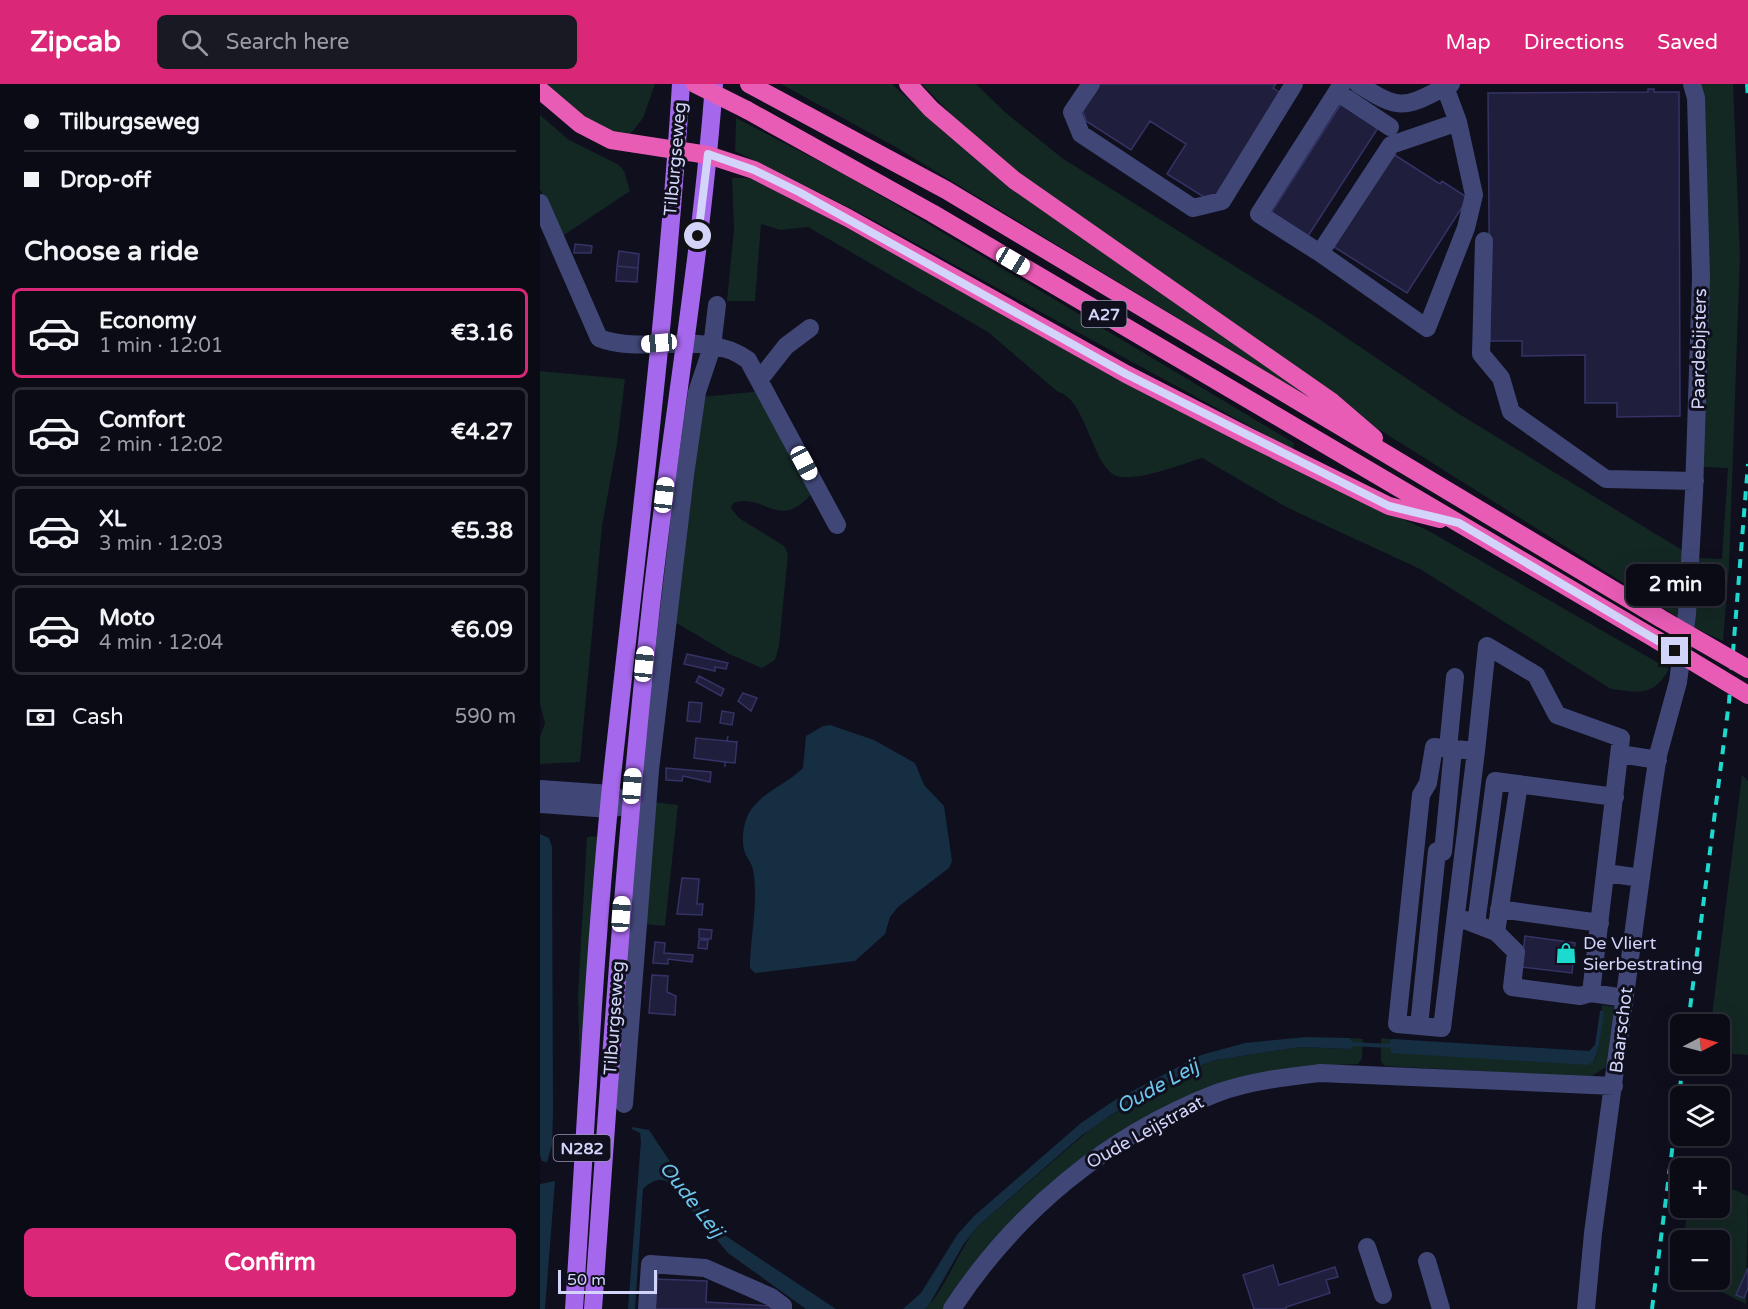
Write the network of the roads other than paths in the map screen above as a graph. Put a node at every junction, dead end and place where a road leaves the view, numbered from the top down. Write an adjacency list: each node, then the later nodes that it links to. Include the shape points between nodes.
1 (681, 84): 15 (main road, Tilburgseweg)
2 (695, 84): 28 (highway, A27, bridge, via 932,213)
3 (714, 84): 16 (main road, Tilburgseweg)
4 (749, 84): 26 (highway, A27, via 946,190)
5 (908, 84): 26 (highway, A27, via 931,109 1014,180 1332,402)
6 (1091, 84): 7 (street, via 1072,112 1080,134 1193,208 1222,201)
7 (1294, 84)
8 (1358, 84): 10 (street, via 1395,105 1414,102)
9 (1692, 84): 27 (street, Paardebijsters, via 1696,98 1701,278)
10 (1448, 86): 13 (street)
11 (1339, 88): 14 (street); 19 (street, via 1259,214)
12 (540, 90): 15 (highway, via 580,124 611,140)
13 (1458, 122): 19 (street, via 1390,145); 19 (street, via 1474,195 1466,228 1427,328)
14 (1390, 126)
15 (676, 150): 16 (highway); 22 (main road, Tilburgseweg / N282)
16 (708, 154): 23 (main road, Tilburgseweg / N282); 28 (highway, A27, via 799,192 1126,374 1389,506)
17 (540, 203): 22 (street, via 599,338)
18 (1484, 241): 27 (street, via 1481,354 1501,378 1511,412 1606,479)
19 (1320, 253)
20 (717, 305): 24 (street, Tilburgseweg)
21 (810, 328): 25 (street, via 786,346)
22 (659, 343): 23 (street); 41 (main road, Tilburgseweg / N282)
23 (684, 344): 24 (street); 43 (main road, Tilburgseweg / N282)
24 (712, 347): 25 (street, via 739,354 748,360); 63 (street, Tilburgseweg, via 695,404 652,746)
25 (760, 379): 29 (street)
26 (1412, 470): 30 (highway, A27, bridge)
27 (1695, 481): 32 (street, Paardebijsters, via 1687,614)
28 (1459, 523): 33 (highway, A27, bridge)
29 (837, 525)
30 (1748, 669)
31 (1455, 678): 34 (street)
32 (1678, 682): 37 (street, Baarschot)
33 (1748, 695)
34 (1450, 749): 35 (street); 46 (street, via 1434,747 1428,783 1421,795); 47 (street)
35 (1476, 752): 36 (street, via 1487,646 1536,675 1557,715 1621,738); 44 (street)
36 (1620, 754): 37 (street); 40 (street)
37 (1658, 760): 50 (street, Baarschot)
38 (1519, 784): 40 (street); 45 (street, via 1495,781); 54 (street)
39 (540, 789): 41 (street)
40 (1615, 797): 49 (street)
41 (610, 802): 42 (street); 43 (street); 67 (main road, Tilburgseweg / N282, via 584,1106)
42 (540, 804)
43 (630, 804): 68 (main road, Tilburgseweg / N282)
44 (1469, 807): 45 (street); 48 (street)
45 (1491, 810): 57 (street)
46 (1415, 848): 47 (street); 51 (street)
47 (1440, 852): 48 (street); 52 (street)
48 (1463, 855): 53 (street)
49 (1606, 873): 50 (street); 56 (street)
50 (1641, 878): 60 (street, Baarschot)
51 (1411, 887): 52 (street); 61 (street, via 1396,1024)
52 (1433, 890): 53 (street); 61 (street)
53 (1458, 893): 55 (street)
54 (1499, 909): 56 (street); 58 (street)
55 (1455, 916): 57 (street); 61 (street, via 1442,1028)
56 (1600, 923): 59 (street)
57 (1476, 924): 58 (street)
58 (1496, 932): 59 (street, via 1516,952 1512,987 1580,996)
59 (1591, 993): 60 (street)
60 (1625, 998): 62 (street, Baarschot)
61 (1419, 1026)
62 (1614, 1086): 71 (street, Oude Leijstraat, via 1320,1073 1277,1077 1219,1092 1108,1150 1072,1174 980,1268); 73 (street, Baarschot)
63 (624, 1104)
64 (1367, 1247): 66 (street)
65 (1427, 1261): 72 (street)
66 (1383, 1295)
67 (574, 1309)
68 (593, 1309)
69 (647, 1309): 70 (street, via 650,1264 705,1269 771,1297)
70 (783, 1309)
71 (952, 1309)
72 (1441, 1309)
73 (1586, 1309)

